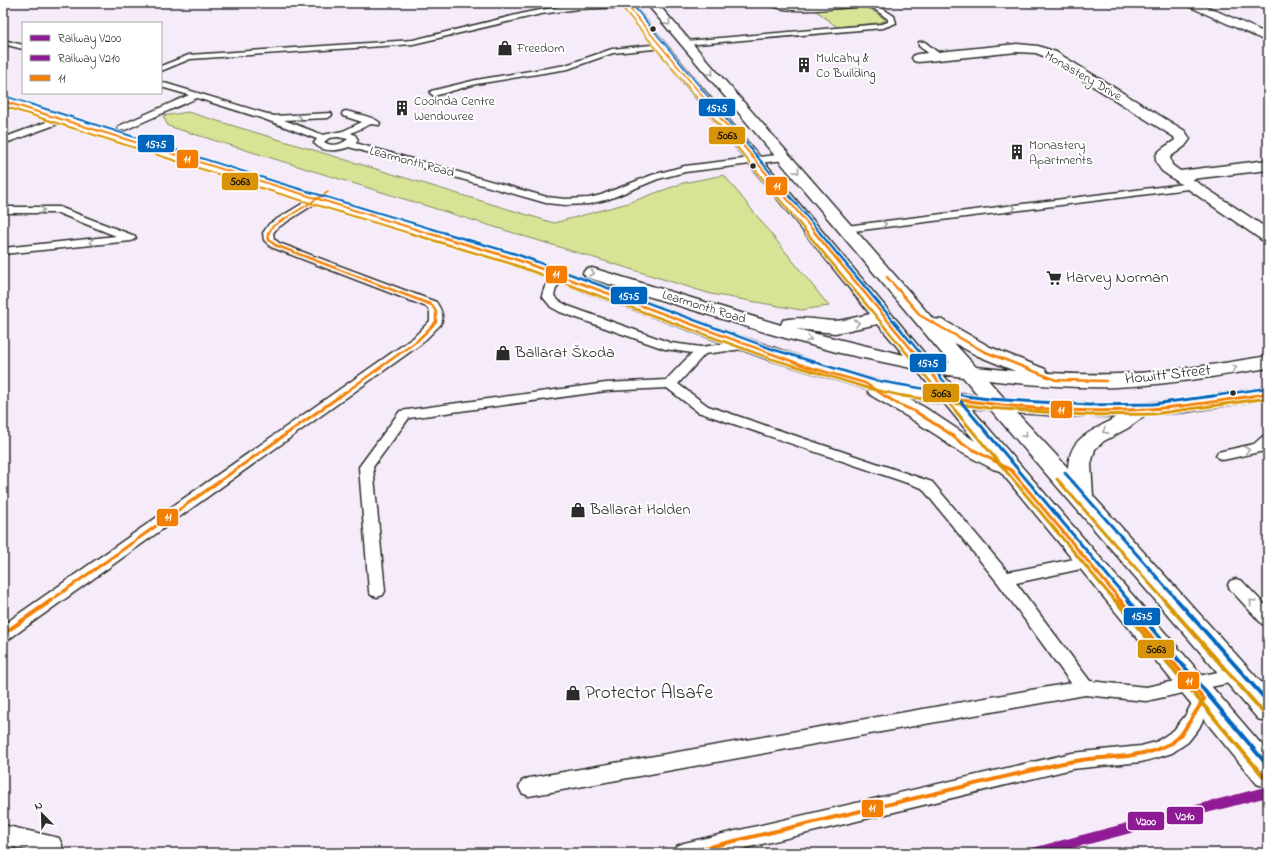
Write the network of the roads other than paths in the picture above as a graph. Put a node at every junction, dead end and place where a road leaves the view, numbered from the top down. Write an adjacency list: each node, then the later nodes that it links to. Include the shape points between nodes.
1 (650, 3): 8 (main road, one-way to 8)
2 (771, 3): 3 (lane, via 794,9)
3 (871, 3): 8 (lane, via 891,18 892,23)
4 (1190, 3): 6 (main road)
5 (626, 4): 10 (main road); 14 (lane, via 529,14 448,36 413,42 189,57)
6 (1268, 38)
7 (3, 42): 11 (lane)
8 (686, 44): 32 (main road, one-way to 32)
9 (922, 44): 12 (lane)
10 (661, 46): 17 (lane, via 612,51 568,67 472,83); 33 (main road)
11 (22, 47)
12 (938, 56): 13 (main road, Monastery Drive); 35 (main road, Monastery Drive, via 1017,48 1038,50 1052,55 1180,134 1182,142 1167,151 1162,159 1166,167)
13 (918, 58)
14 (162, 68)
15 (162, 84): 18 (lane)
16 (3, 91): 20 (main road, Learmonth Road)
17 (434, 93)
18 (195, 96): 23 (lane); 26 (lane)
19 (3, 101): 24 (main road, Learmonth Road)
20 (75, 114): 24 (main road); 26 (main road, Learmonth Road)
21 (346, 114): 25 (lane)
22 (328, 115): 23 (lane, one-way to 22)
23 (269, 118): 29 (lane)
24 (60, 120): 27 (main road, Learmonth Road); 30 (lane)
25 (371, 121): 28 (lane, via 345,133); 31 (lane, via 378,123 358,133)
26 (122, 128): 27 (main road); 37 (main road, Learmonth Road)
27 (106, 134): 37 (main road, Learmonth Road)
28 (336, 134): 29 (lane); 31 (lane, Learmonth Road, via 347,135)
29 (323, 138): 31 (lane, via 319,141 323,146 336,147)
30 (3, 141)
31 (350, 141): 33 (lane, Learmonth Road, via 546,200 574,202 606,198 655,177 685,169)
32 (784, 157): 33 (lane, Learmonth Road); 39 (main road, one-way to 39)
33 (755, 160): 44 (main road)
34 (1268, 165): 35 (main road)
35 (1177, 176): 36 (main road, Monastery Drive)
36 (1192, 186): 39 (lane, one-way to 36); 40 (main road, Monastery Drive)
37 (321, 196): 42 (main road, Learmonth Road); 45 (main road, Learmonth Road, one-way to 45); 67 (lane, via 273,226 268,233 269,240 275,245 432,305 436,312 436,322 417,341)
38 (3, 210): 41 (lane, one-way to 41, via 59,210 131,238)
39 (846, 229): 43 (main road)
40 (1268, 236)
41 (3, 251)
42 (560, 275): 46 (main road, Learmonth Road); 47 (lane, via 548,293 550,299 560,308 669,346)
43 (921, 316): 50 (main road); 51 (main road, via 983,351)
44 (883, 317): 45 (main road, one-way to 44, via 799,323 835,327); 49 (main road)
45 (763, 326): 49 (main road, Learmonth Road, one-way to 49, via 846,349)
46 (746, 346): 47 (lane); 52 (main road, Learmonth Road)
47 (701, 351): 53 (lane)
48 (1268, 362): 51 (main road, Howitt Street, one-way to 48, via 1134,379)
49 (926, 367): 50 (main road, Learmonth Road); 55 (main road)
50 (971, 374): 51 (main road, Howitt Street); 56 (main road)
51 (1056, 380)
52 (865, 383): 55 (main road, Learmonth Road); 60 (main road, via 916,412 961,443)
53 (670, 384): 63 (lane, via 703,408 926,485); 65 (lane, via 606,386 405,414 366,467)
54 (1268, 393): 57 (main road, Howitt Street)
55 (952, 399): 56 (main road, Howitt Street); 60 (main road)
56 (1000, 406): 57 (main road, Howitt Street); 61 (main road, one-way to 61)
57 (1138, 410): 61 (main road, one-way to 61, via 1101,433 1085,448 1081,455)
58 (1268, 439): 59 (lane, one-way to 58, via 1259,448)
59 (1223, 455)
60 (1011, 470): 62 (main road)
61 (1081, 498): 68 (main road)
62 (1089, 562): 63 (lane); 70 (main road)
63 (1004, 579): 69 (lane)
64 (1236, 585): 66 (lane, one-way to 64)
65 (377, 591)
66 (1268, 619)
67 (3, 634)
68 (1237, 675): 70 (lane); 71 (main road)
69 (1085, 688): 70 (lane, via 1146,694); 73 (lane)
70 (1198, 692): 72 (main road); 76 (lane, via 1192,722 1181,736 1156,750 1141,754 1072,761)
71 (1268, 710)
72 (1268, 774)
73 (529, 787)
74 (3, 835): 75 (lane, via 52,845)
75 (52, 853)
76 (684, 853)

